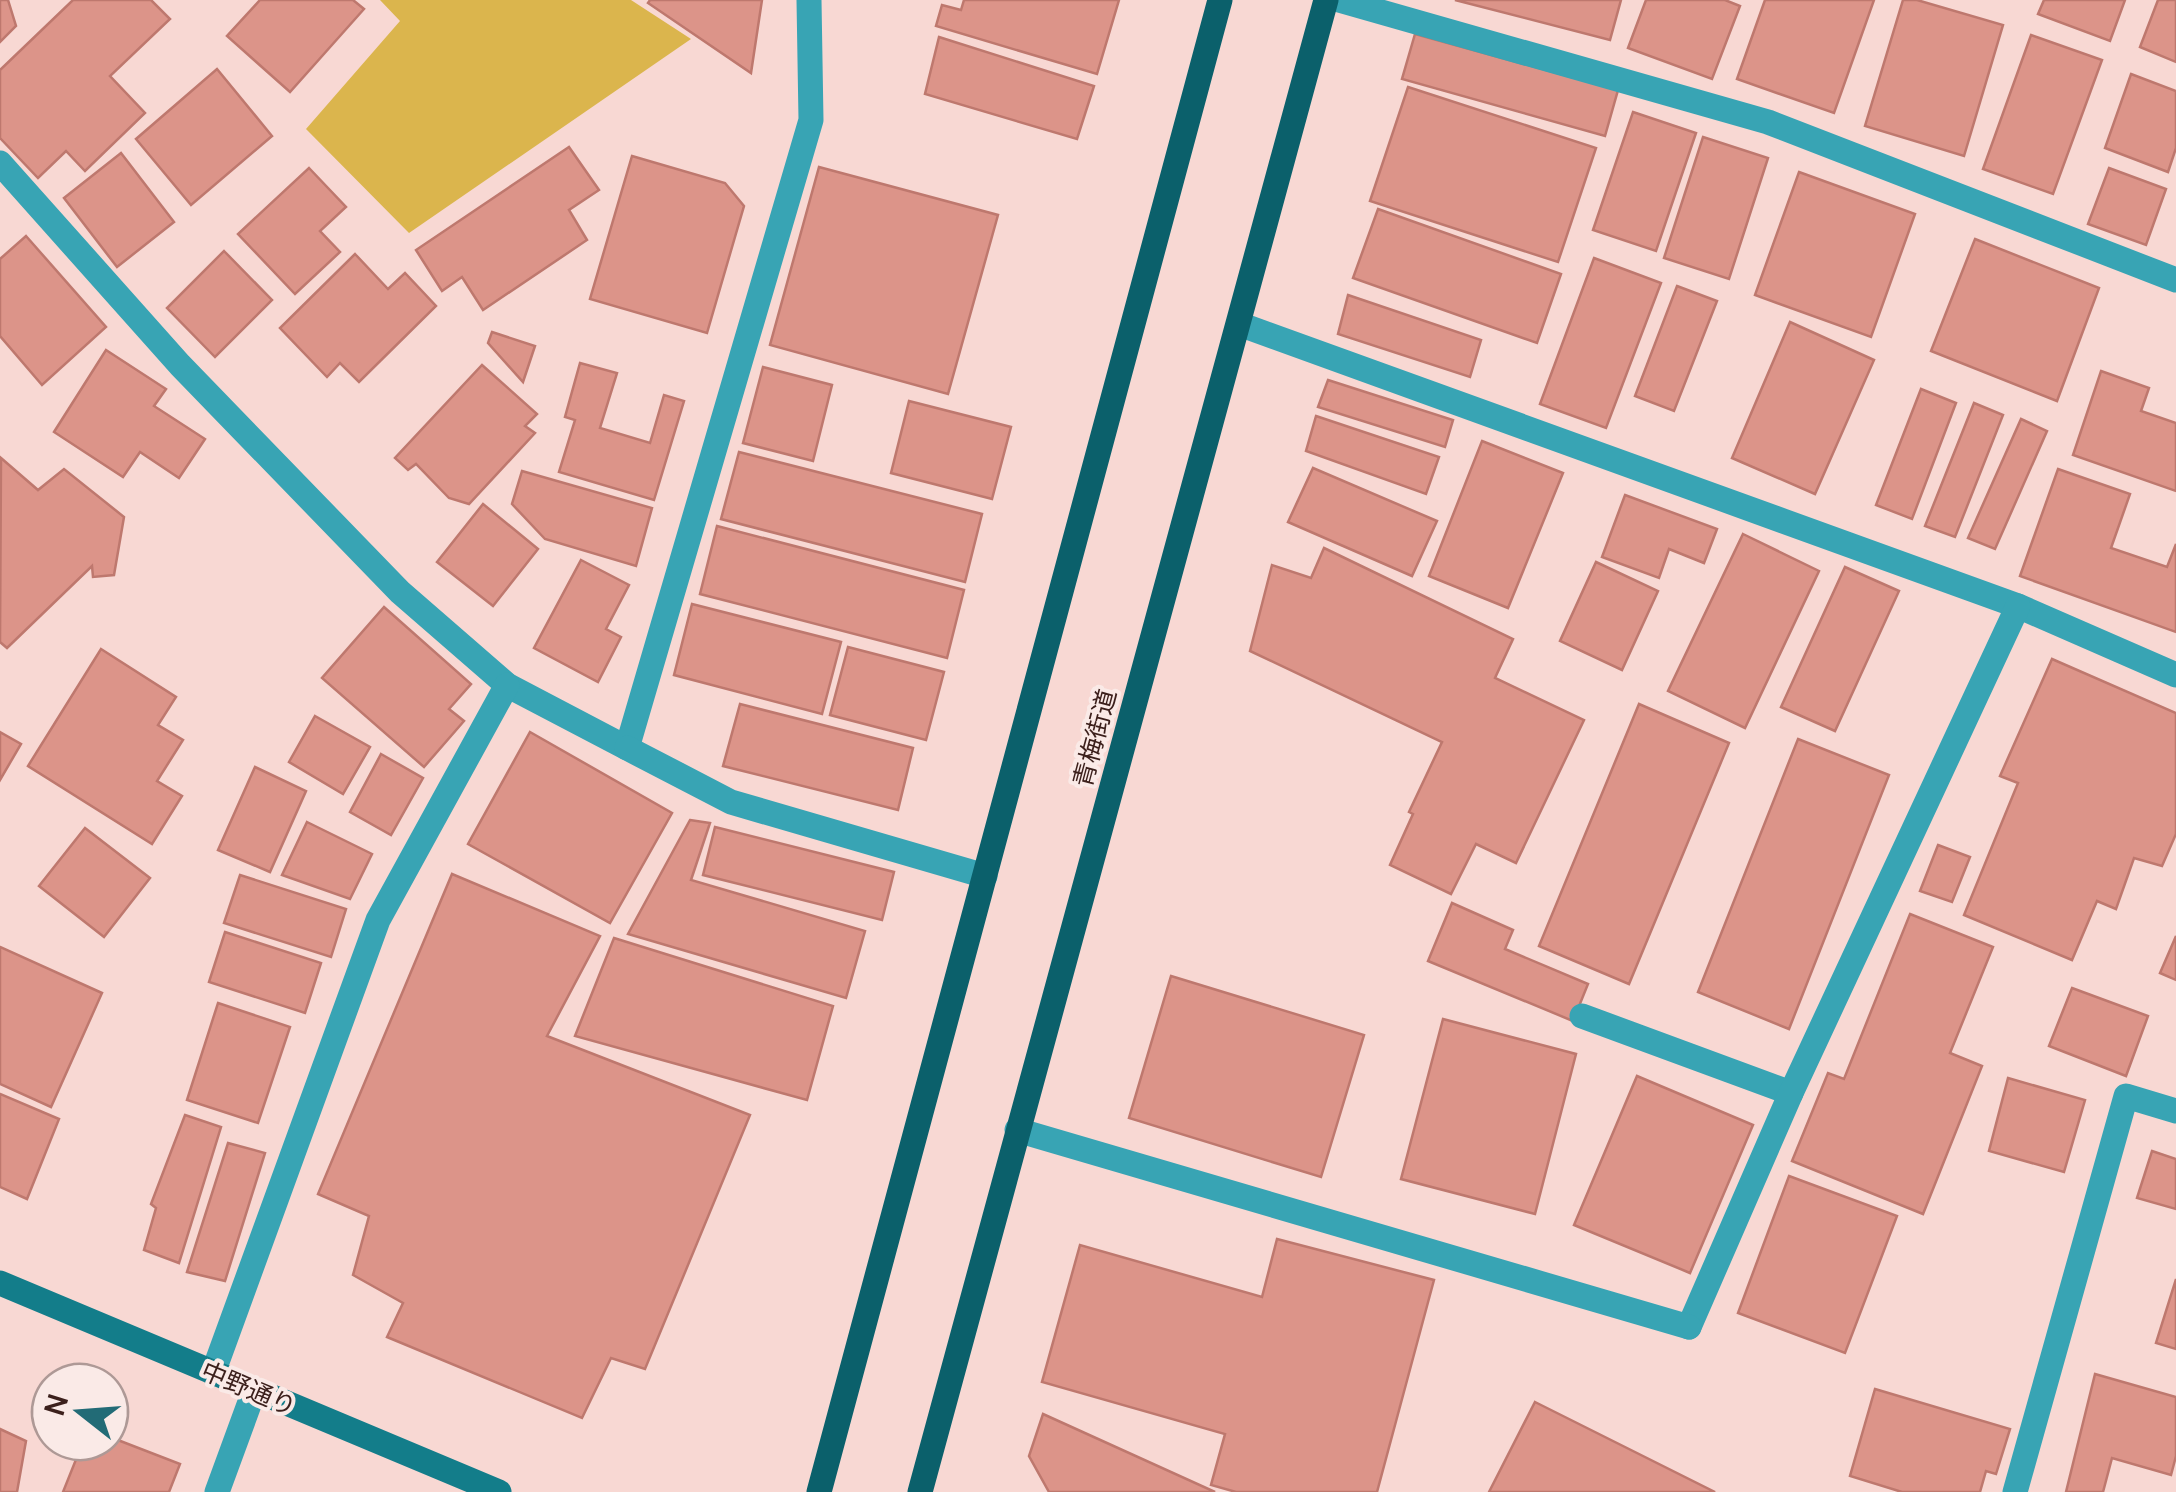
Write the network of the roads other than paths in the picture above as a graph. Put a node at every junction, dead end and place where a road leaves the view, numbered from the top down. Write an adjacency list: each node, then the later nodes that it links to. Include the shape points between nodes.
1 (808, 0): 11 (street, via 811,120)
2 (1220, 0): 12 (main road)
3 (1326, 0): 7 (main road, 青梅街道)
4 (1340, 0): 6 (street, via 1768,122)
5 (0, 163): 10 (street, via 180,365 400,592)
6 (2176, 280)
7 (1238, 324): 8 (street); 16 (main road, 青梅街道)
8 (2018, 606): 9 (street); 14 (street)
9 (2176, 675)
10 (507, 686): 11 (street); 18 (street, via 378,920)
11 (627, 748): 12 (street, via 731,802)
12 (985, 876): 22 (main road)
13 (1582, 1016): 14 (street)
14 (1790, 1093): 16 (street, via 1688,1326)
15 (2176, 1111): 24 (street, via 2126,1096)
16 (1018, 1130): 23 (main road, 青梅街道)
17 (0, 1283): 18 (main road, 中野通り)
18 (213, 1373): 19 (main road, 中野通り)
19 (254, 1390): 20 (street); 21 (main road, 中野通り)
20 (217, 1492)
21 (499, 1492)
22 (819, 1492)
23 (920, 1492)
24 (2014, 1492)

